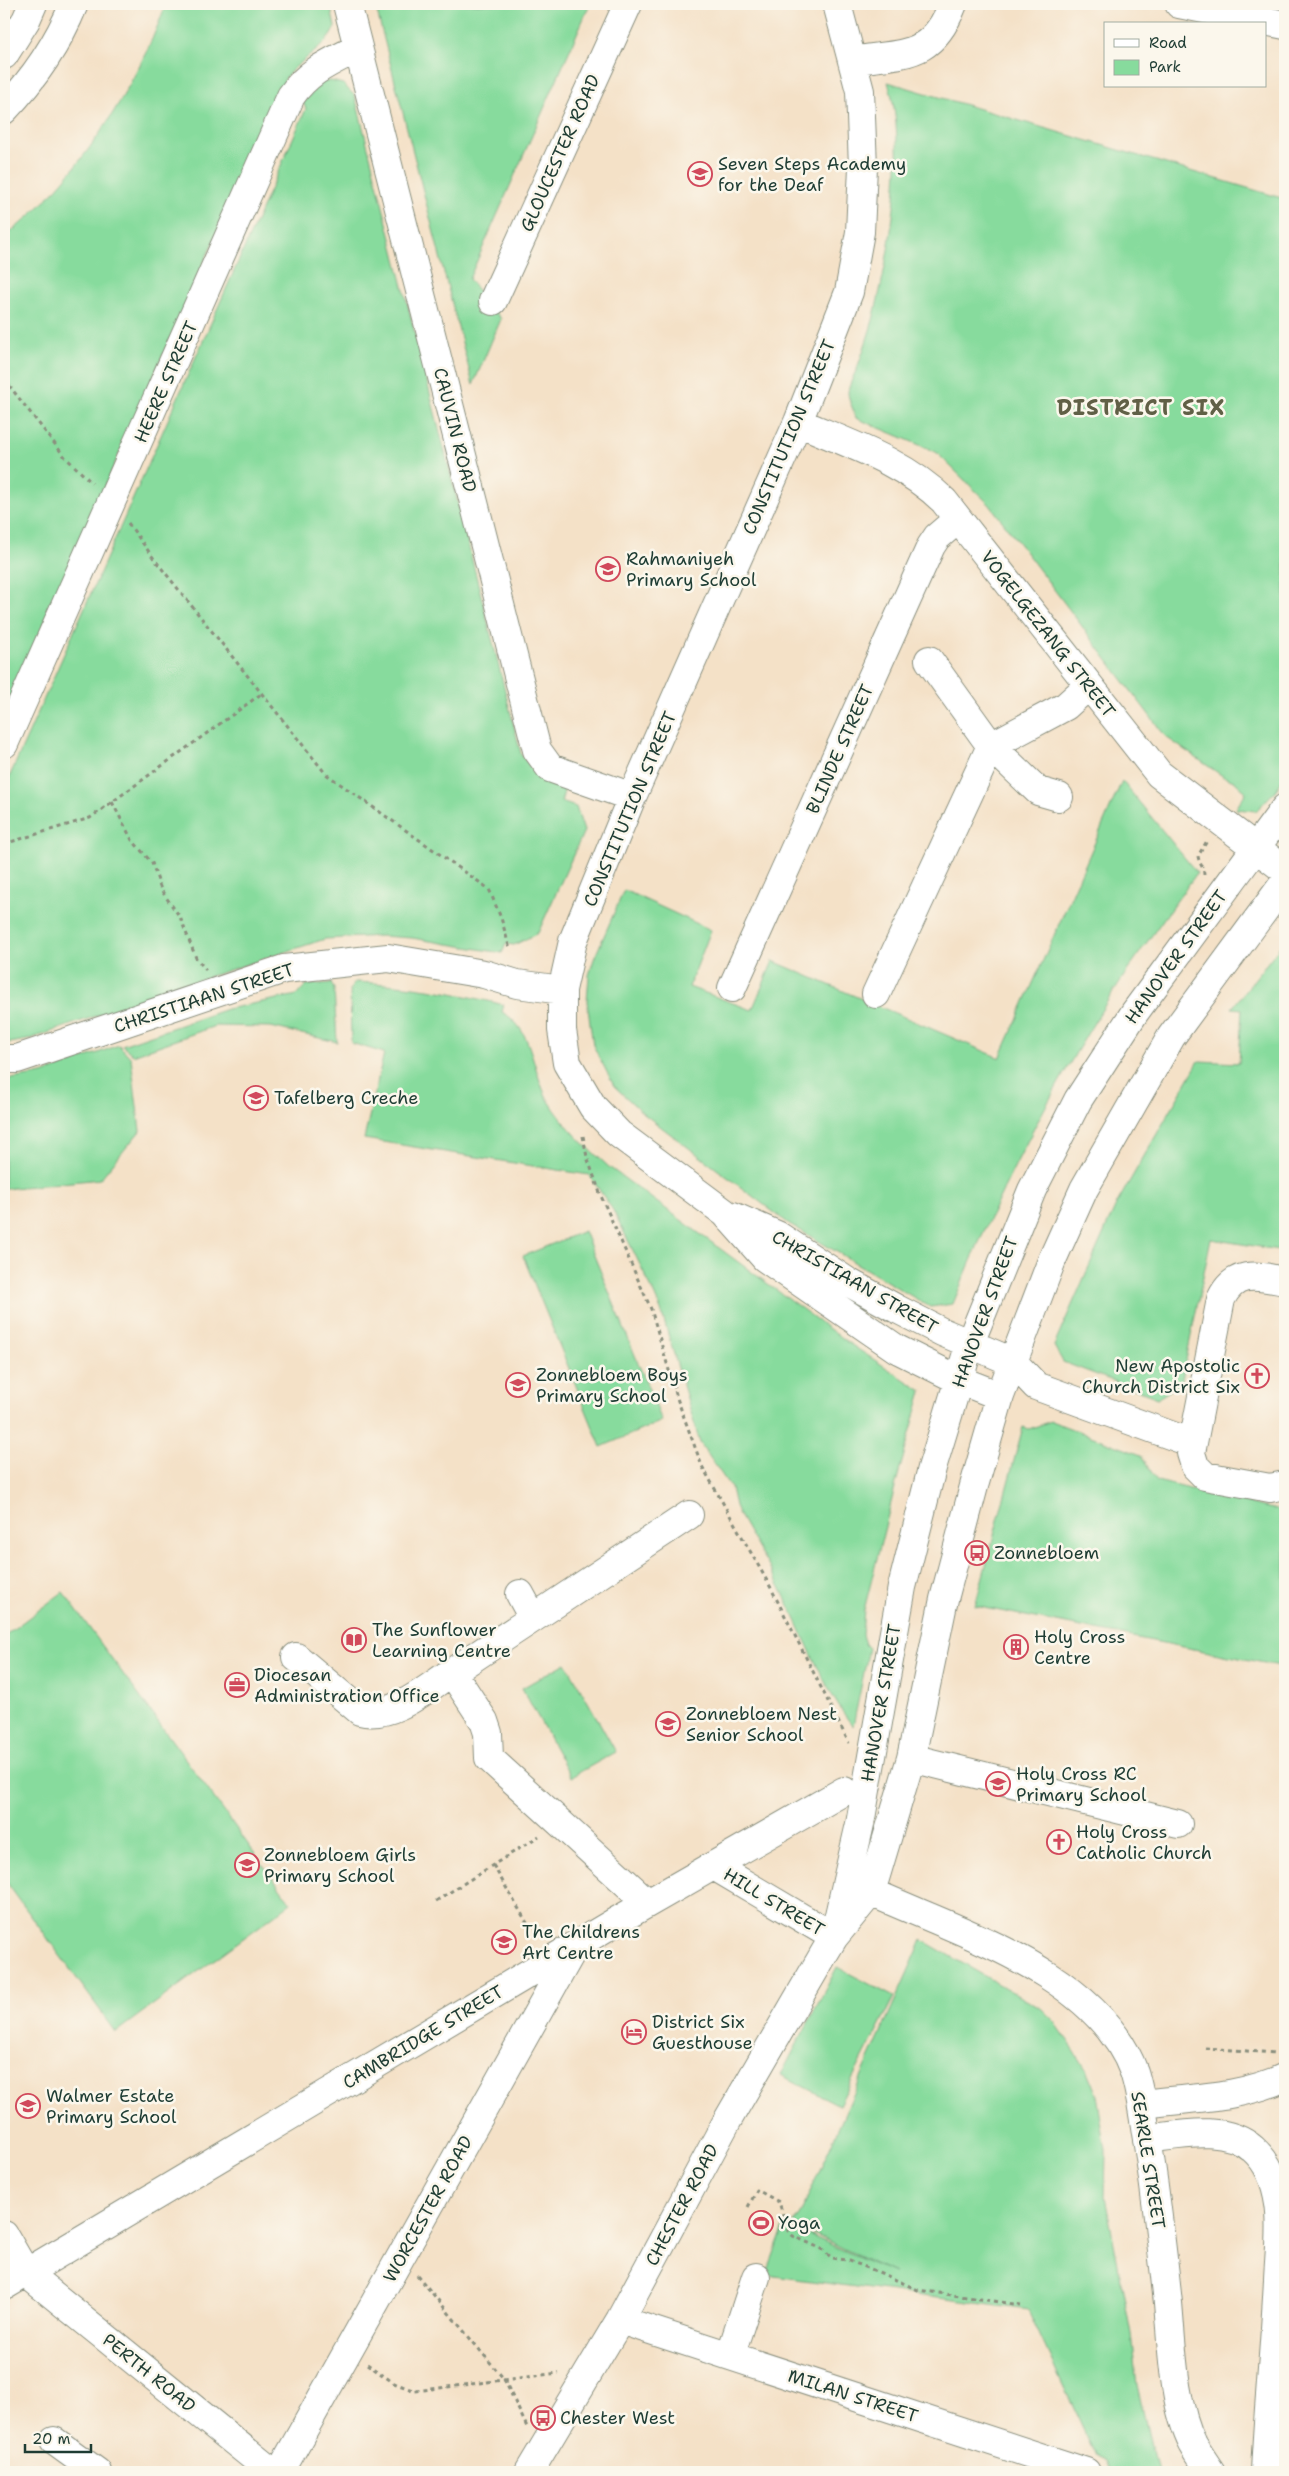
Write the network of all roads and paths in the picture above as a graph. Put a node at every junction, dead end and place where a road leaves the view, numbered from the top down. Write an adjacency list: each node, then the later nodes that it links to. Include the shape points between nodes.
1 (33, 4): 10 (main road)
2 (74, 4): 12 (main road, via 34,75)
3 (347, 4): 9 (main road, CAUVIN ROAD)
4 (628, 4): 13 (main road, GLOUCESTER ROAD)
5 (837, 4): 11 (main road, CONSTITUTION STREET)
6 (953, 4): 11 (main road, via 946,23 929,44 914,51)
7 (1179, 4): 8 (main road)
8 (1285, 25)
9 (358, 48): 16 (main road, HEERE STREET, via 315,70 302,80 291,96); 23 (main road, CAUVIN ROAD, via 536,750 550,768)
10 (4, 55)
11 (852, 61): 15 (main road, CONSTITUTION STREET, via 860,91 863,168 860,232 849,292)
12 (4, 110)
13 (493, 301)
14 (4, 379): 16 (path, via 65,457)
15 (798, 422): 17 (main road, VOGELGEZANG STREET, via 917,477 944,501); 23 (main road, CONSTITUTION STREET)
16 (113, 502): 20 (path); 21 (main road, HEERE STREET)
17 (958, 519): 19 (main road, VOGELGEZANG STREET); 34 (main road, BLINDE STREET, via 937,536 931,546)
18 (929, 660): 22 (main road)
19 (1088, 686): 22 (main road, via 1066,706); 29 (main road, VOGELGEZANG STREET, via 1159,774)
20 (262, 694): 25 (path); 33 (path, via 326,774 489,889)
21 (4, 744)
22 (991, 746): 24 (main road, via 1038,791); 37 (main road)
23 (632, 797): 36 (main road, CONSTITUTION STREET, via 574,941)
24 (1059, 797)
25 (112, 802): 28 (path, via 90,818); 35 (path, via 132,840 152,863 161,890 180,917 196,958)
26 (1285, 808): 29 (main road, HANOVER STREET)
27 (1210, 836): 31 (path, via 1198,856 1204,867)
28 (4, 844)
29 (1255, 846): 30 (main road, VOGELGEZANG STREET); 42 (main road, HANOVER STREET, via 1135,1012 1078,1100 1032,1190)
30 (1285, 870)
31 (1204, 876)
32 (1285, 882): 43 (main road, HANOVER STREET, via 1171,1037 1104,1152 1052,1260)
33 (510, 949)
34 (732, 988)
35 (223, 990): 36 (main road, CHRISTIAAN STREET, via 284,969 388,958); 38 (main road, CHRISTIAAN STREET, via 17,1059)
36 (562, 990): 40 (main road, CHRISTIAAN STREET, via 562,1030 567,1063 593,1106 619,1134)
37 (876, 994)
38 (4, 1059)
39 (583, 1136): 54 (path, via 601,1196 651,1309 678,1401 702,1466 770,1588 848,1743)
40 (725, 1213): 42 (main road, CHRISTIAAN STREET, via 776,1235 848,1282); 44 (main road, CHRISTIAAN STREET, via 765,1258 785,1273 898,1349)
41 (1285, 1281): 47 (main road, via 1254,1275 1226,1289 1221,1299)
42 (970, 1343): 43 (main road, CHRISTIAAN STREET); 44 (main road, HANOVER STREET)
43 (1013, 1362): 45 (main road); 46 (main road, HANOVER STREET)
44 (959, 1380): 46 (main road, CHRISTIAAN STREET); 61 (main road, HANOVER STREET, via 932,1468 902,1587)
45 (1036, 1386): 46 (main road); 47 (main road)
46 (1000, 1396): 55 (main road, HANOVER STREET, via 944,1599)
47 (1192, 1443): 48 (main road, via 1192,1460 1198,1472 1206,1476 1270,1488)
48 (1285, 1485)
49 (690, 1515): 51 (main road)
50 (520, 1594): 51 (main road)
51 (533, 1618): 53 (main road)
52 (305, 1671): 53 (main road, via 366,1713 418,1704)
53 (452, 1672): 57 (main road, via 484,1721 489,1758)
54 (854, 1746)
55 (911, 1758): 58 (main road); 61 (main road, HANOVER STREET)
56 (844, 1791): 60 (main road, CAMBRIDGE STREET)
57 (562, 1822): 59 (path); 63 (main road)
58 (1178, 1824)
59 (493, 1865): 62 (path); 64 (path)
60 (714, 1866): 63 (main road, CAMBRIDGE STREET); 65 (main road, HILL STREET)
61 (859, 1888): 65 (main road, CHESTER ROAD); 69 (main road, SEARLE STREET, via 1004,1952 1076,1994 1094,2011 1122,2048 1134,2072)
62 (436, 1901)
63 (648, 1903): 66 (main road, CAMBRIDGE STREET)
64 (530, 1928)
65 (834, 1937): 77 (main road, CHESTER ROAD, via 727,2121)
66 (576, 1945): 73 (main road, WORCESTER ROAD); 75 (main road, CAMBRIDGE STREET)
67 (1205, 2048): 68 (path)
68 (1281, 2065): 69 (main road, via 1265,2087)
69 (1142, 2104): 70 (main road, SEARLE STREET)
70 (1147, 2139): 89 (main road, SEARLE STREET, via 1178,2397 1192,2442); 90 (main road, via 1220,2134 1238,2140 1253,2149 1266,2163 1275,2183 1280,2205 1278,2269)
71 (748, 2207): 76 (path, via 757,2190 779,2202 788,2231 793,2236 822,2249 832,2258 882,2273 918,2290)
72 (4, 2235): 75 (main road)
73 (402, 2254): 78 (main road, WORCESTER ROAD); 81 (path)
74 (756, 2278): 79 (main road)
75 (15, 2279): 85 (main road, PERTH ROAD)
76 (1021, 2304)
77 (620, 2320): 79 (main road, MILAN STREET); 83 (main road, CHESTER ROAD)
78 (345, 2356): 81 (path, via 365,2363 394,2383 415,2392); 86 (main road, WORCESTER ROAD)
79 (730, 2356): 88 (main road, MILAN STREET)
80 (565, 2372): 81 (path)
81 (504, 2378): 83 (path, via 532,2440)
82 (54, 2442): 84 (main road)
83 (543, 2448): 87 (main road, CHESTER ROAD)
84 (97, 2472)
85 (272, 2472)
86 (280, 2472)
87 (529, 2472)
88 (1086, 2472)
89 (1211, 2472)
90 (1265, 2472)

